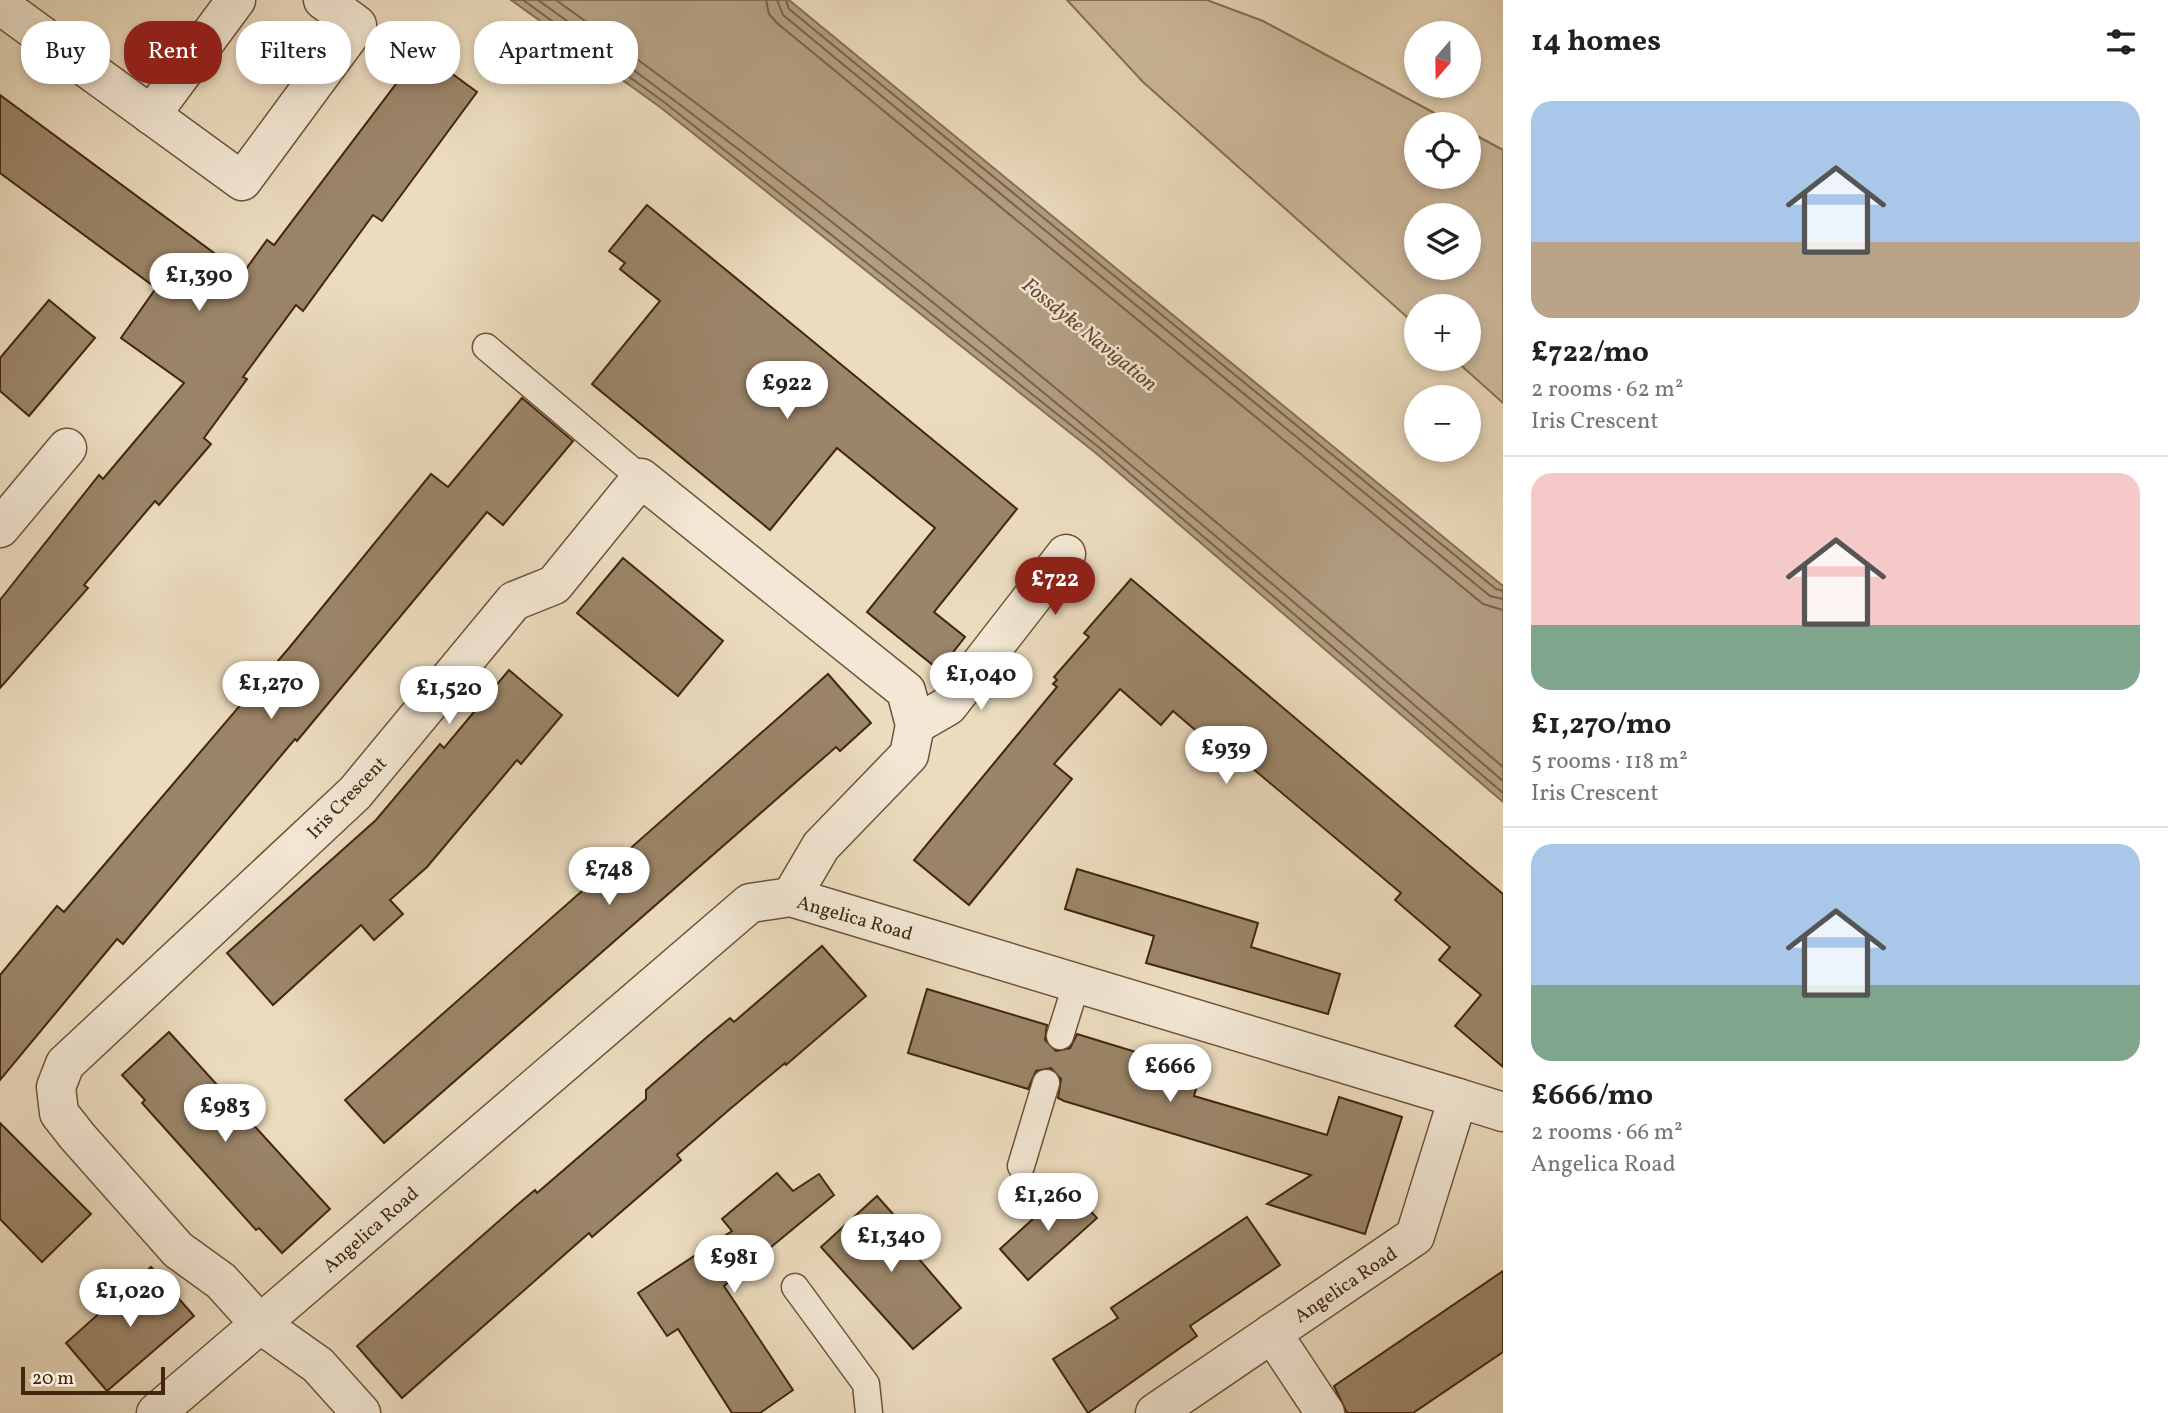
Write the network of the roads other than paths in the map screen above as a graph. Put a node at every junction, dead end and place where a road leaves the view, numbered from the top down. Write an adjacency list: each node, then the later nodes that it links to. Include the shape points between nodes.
1 (236, 0): 4 (street)
2 (323, 0): 4 (street, via 357,25 242,181)
3 (0, 5): 4 (street)
4 (152, 115)
5 (486, 347): 7 (lane)
6 (67, 448): 8 (street)
7 (641, 478): 10 (street, via 906,691); 19 (street, Iris Crescent, via 554,585 514,601 355,793 65,1064 56,1087 59,1113 178,1250 221,1281)
8 (0, 528)
9 (1066, 554): 10 (street, via 948,706)
10 (915, 725): 11 (street, via 909,755 821,846)
11 (791, 897): 12 (street, Angelica Road); 19 (street, Angelica Road, via 750,903)
12 (1077, 982): 13 (lane); 15 (street, Angelica Road)
13 (1060, 1036)
14 (1046, 1083): 17 (lane)
15 (1458, 1098): 16 (street, Angelica Road); 20 (street, Angelica Road, via 1415,1236)
16 (1503, 1112)
17 (1021, 1166)
18 (795, 1287): 23 (lane, via 866,1384)
19 (260, 1324): 21 (street, Angelica Road); 22 (street, via 318,1365)
20 (1272, 1333): 24 (street, Angelica Road); 25 (street)
21 (156, 1413)
22 (361, 1413)
23 (869, 1413)
24 (1155, 1413)
25 (1325, 1413)

